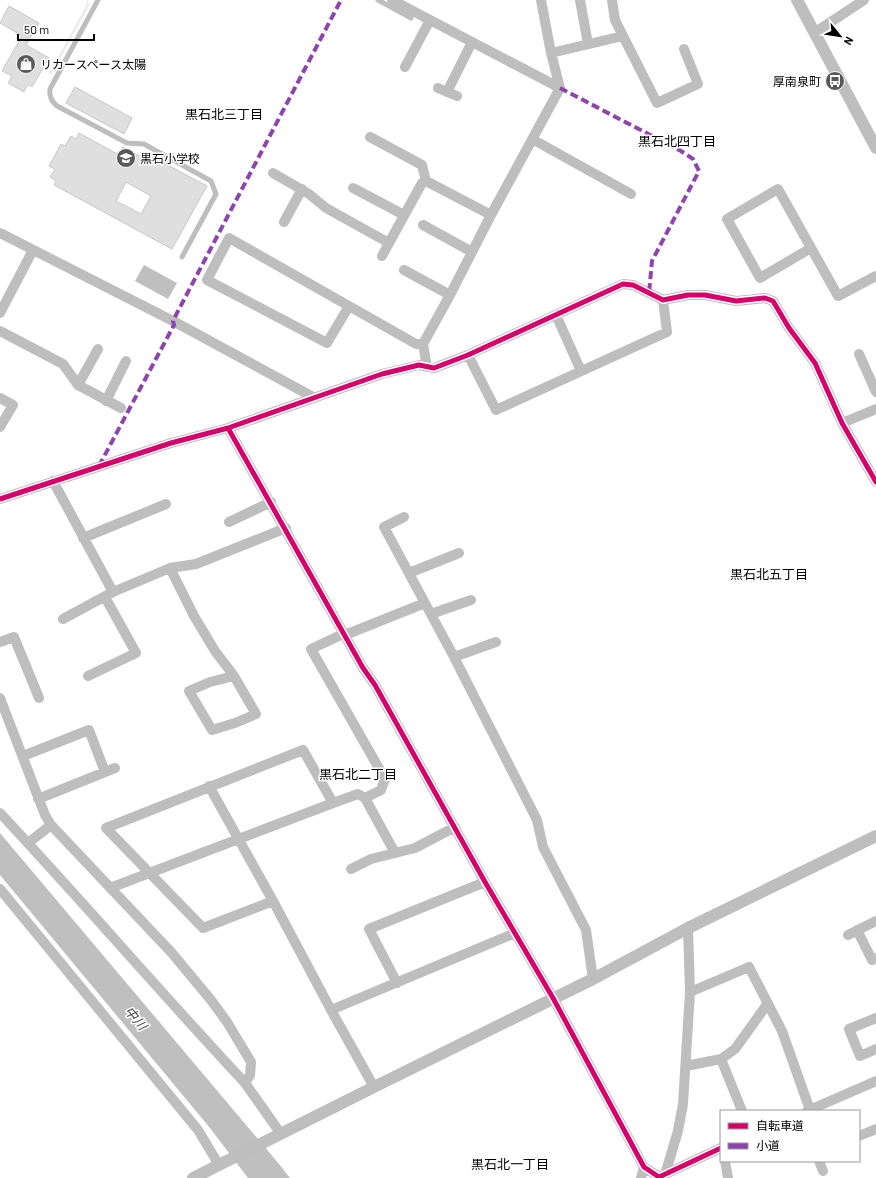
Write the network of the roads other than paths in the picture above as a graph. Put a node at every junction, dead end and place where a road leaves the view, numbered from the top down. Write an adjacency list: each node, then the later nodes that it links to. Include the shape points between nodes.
1 (98, 0): 38 (lane, via 50,89 50,96 57,106 127,143 144,144 211,181 216,194)
2 (378, 0): 9 (lane)
3 (392, 0): 10 (street)
4 (541, 0): 16 (street)
5 (580, 0): 14 (street)
6 (612, 0): 12 (street, via 615,20)
7 (797, 0): 11 (street)
8 (864, 0): 11 (street)
9 (411, 18)
10 (430, 20): 13 (street); 17 (street)
11 (814, 33): 22 (street)
12 (623, 36): 14 (street); 15 (street, via 657,103 698,84)
13 (472, 42): 18 (street); 19 (street, via 443,90)
14 (588, 44): 16 (street)
15 (684, 49)
16 (551, 53): 18 (street)
17 (405, 67)
18 (560, 88): 21 (street)
19 (457, 96)
20 (370, 136): 24 (street, via 422,165)
21 (532, 139): 27 (street); 29 (street)
22 (876, 148)
23 (273, 173): 26 (street)
24 (426, 182): 28 (street, via 422,183); 29 (street)
25 (352, 188): 28 (street)
26 (302, 189): 30 (street); 33 (street, via 326,208)
27 (631, 194)
28 (404, 215): 33 (street)
29 (491, 215): 36 (street)
30 (284, 222)
31 (423, 225): 36 (street)
32 (0, 233): 35 (street)
33 (389, 243): 37 (street)
34 (811, 248): 34 (street, via 778,189 727,219 760,278); 40 (street, via 838,296)
35 (33, 250): 44 (street); 57 (street, via 173,321)
36 (472, 252): 41 (street)
37 (382, 256)
38 (182, 257)
39 (404, 270): 41 (street)
40 (876, 276)
41 (450, 295): 47 (street)
42 (663, 300): 45 (street, via 633,285 623,284); 53 (street, via 667,332); 61 (street, via 688,295 705,295 736,301 765,298 773,301 815,363)
43 (349, 306): 43 (street, via 327,343 207,280 229,238); 47 (street, via 416,344)
44 (0, 313)
45 (556, 315): 50 (street); 53 (street)
46 (0, 331): 54 (street, via 63,364)
47 (423, 344): 52 (street)
48 (98, 349): 54 (street)
49 (859, 354): 55 (street)
50 (468, 355): 52 (street, via 434,368); 53 (street, via 496,410)
51 (126, 361): 58 (street)
52 (427, 367): 57 (street, via 419,365 382,374)
53 (581, 371)
54 (78, 385): 58 (street)
55 (876, 392)
56 (0, 398): 62 (street, via 13,405)
57 (313, 398): 63 (street)
58 (106, 401): 59 (street)
59 (121, 408)
60 (876, 409): 61 (street)
61 (842, 423): 65 (street)
62 (0, 427)
63 (228, 428): 64 (street, via 171,442); 67 (street)
64 (53, 481): 66 (street); 72 (street)
65 (876, 482)
66 (0, 499)
67 (270, 502): 70 (street); 71 (street)
68 (166, 504): 72 (street)
69 (404, 516): 75 (street, via 384,527)
70 (229, 522)
71 (286, 528): 74 (street, via 196,564); 81 (street)
72 (84, 538): 76 (street)
73 (459, 553): 75 (street)
74 (170, 568): 76 (street); 86 (street, via 194,616)
75 (409, 573): 78 (street)
76 (109, 595): 80 (street); 85 (street, via 136,653)
77 (471, 600): 79 (street)
78 (425, 603): 79 (street); 81 (street)
79 (431, 614): 84 (street)
80 (63, 619)
81 (343, 634): 91 (street, via 311,649 385,779 382,790); 96 (street, via 375,685)
82 (0, 642): 88 (street, via 14,637)
83 (496, 642): 84 (street)
84 (454, 657): 111 (street, via 537,820 543,847 586,930)
85 (88, 676)
86 (234, 676): 86 (street, via 189,691 212,730 256,714)
87 (0, 698): 89 (street)
88 (39, 698)
89 (23, 756): 92 (street); 92 (street, via 89,730 110,770)
90 (210, 786): 93 (street, via 303,750); 97 (street); 102 (street, via 106,828)
91 (365, 798): 93 (street, via 358,794); 100 (street)
92 (38, 799): 95 (street)
93 (333, 803): 97 (street)
94 (0, 813): 99 (street)
95 (51, 825): 99 (street); 104 (street)
96 (455, 827): 100 (street, via 415,848); 103 (street)
97 (238, 839): 102 (street); 106 (street)
98 (874, 841): 108 (street)
99 (28, 843): 122 (street)
100 (395, 853): 101 (street, via 371,859)
101 (351, 869)
102 (149, 873): 104 (street); 106 (street, via 203,928)
103 (485, 882): 109 (street); 112 (street, via 369,929)
104 (110, 888): 122 (street, via 192,976 227,1022 251,1062 250,1075)
105 (0, 889): 131 (street)
106 (273, 901): 116 (street)
107 (876, 922): 110 (street, via 853,932 872,960)
108 (688, 928): 111 (street); 113 (street)
109 (515, 933): 112 (street); 114 (street)
110 (876, 958)
111 (592, 979): 114 (street)
112 (397, 983): 116 (street)
113 (690, 992): 115 (street, via 749,967); 120 (street)
114 (553, 998): 123 (street); 132 (street)
115 (768, 1003): 119 (street, via 735,1049); 125 (street, via 782,1031)
116 (331, 1010): 123 (street)
117 (876, 1018): 118 (street, via 849,1029 860,1056)
118 (876, 1049)
119 (721, 1059): 120 (street); 124 (street)
120 (686, 1066): 133 (street, via 678,1131)
121 (876, 1081): 125 (street)
122 (245, 1083): 128 (street)
123 (374, 1086): 128 (street)
124 (742, 1110)
125 (808, 1110)
126 (876, 1129): 127 (street)
127 (860, 1136)
128 (276, 1137): 131 (street)
129 (720, 1148): 133 (street)
130 (725, 1162): 136 (street)
131 (223, 1163): 134 (street)
132 (644, 1167): 133 (street, via 659,1177); 135 (street)
133 (664, 1176)
134 (193, 1178)
135 (641, 1178)
136 (728, 1178)

